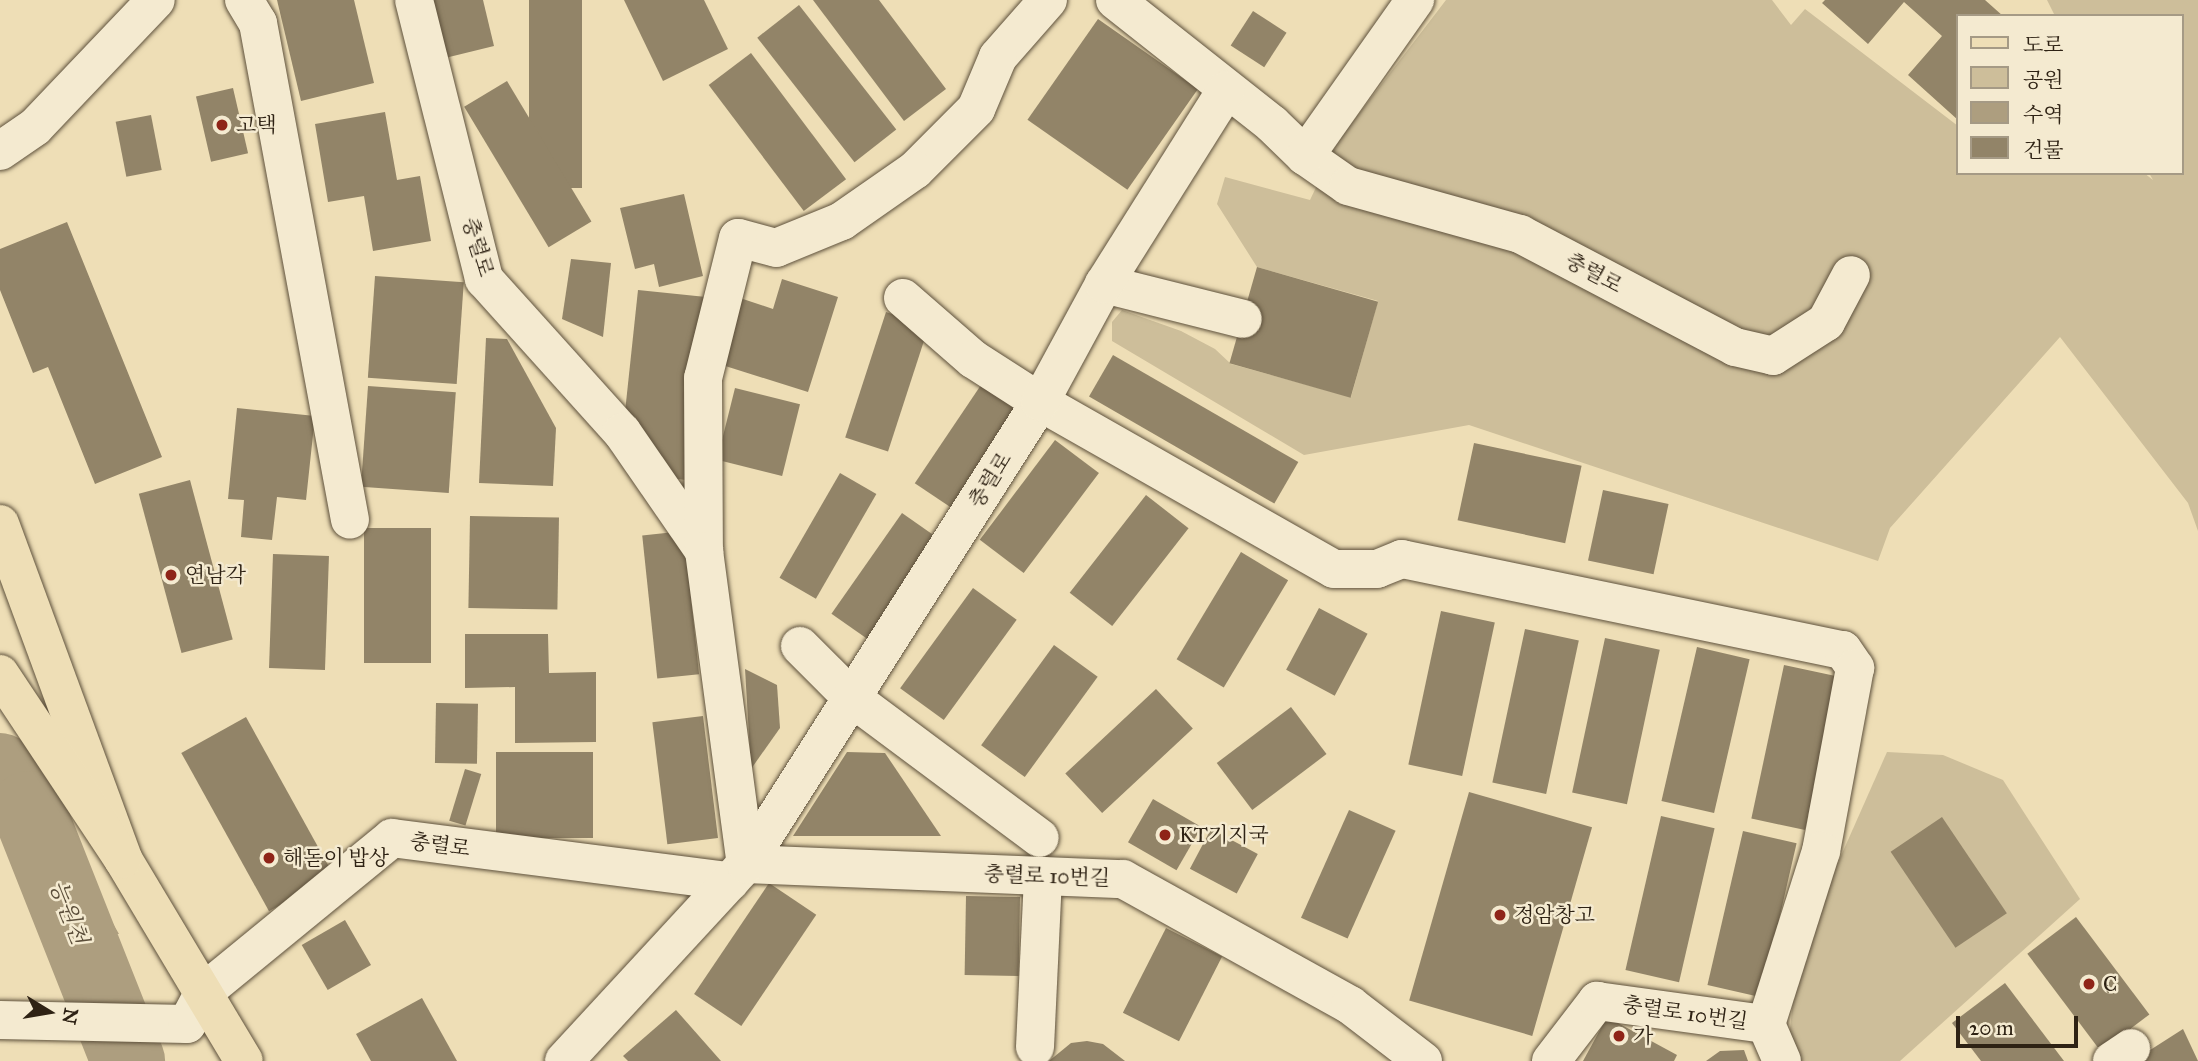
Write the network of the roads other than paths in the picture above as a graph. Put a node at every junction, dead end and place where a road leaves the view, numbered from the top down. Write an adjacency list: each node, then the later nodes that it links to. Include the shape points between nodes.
1 (156, 0): 8 (street, via 35,127)
2 (244, 0): 15 (street, via 258,23)
3 (414, 0): 17 (street, 충렬로, via 484,279 622,432)
4 (1048, 0): 17 (street, 충렬로, via 998,57 976,109 915,170 842,221 776,248 738,238 703,377)
5 (1115, 0): 7 (street, 충렬로)
6 (1415, 0): 9 (street)
7 (1226, 90): 9 (street, 충렬로); 11 (street, 충렬로)
8 (0, 151)
9 (1305, 156): 10 (street, 충렬로, via 1348,186 1520,234 1735,347 1773,356 1826,322)
10 (1851, 275)
11 (1104, 284): 13 (street); 14 (street, 충렬로)
12 (903, 298): 14 (street, via 973,359)
13 (1243, 319)
14 (1040, 402): 20 (street, 충렬로); 27 (street, via 1334,569 1377,569 1402,559 1413,560 1843,650 1855,668 1821,850)
15 (350, 520)
16 (0, 524): 22 (main road)
17 (704, 551): 23 (street, 충렬로)
18 (800, 646): 20 (street)
19 (0, 674): 22 (main road)
20 (852, 698): 21 (street); 23 (street, 충렬로)
21 (1040, 838)
22 (123, 859): 25 (main road)
23 (738, 873): 24 (street, 충렬로 10번길); 25 (street, 충렬로, via 392,838); 30 (street, 충렬로)
24 (1043, 876): 28 (street); 31 (street, 충렬로 10번길, via 1123,880 1350,1005)
25 (196, 1008): 26 (street); 29 (main road)
26 (0, 1020)
27 (1766, 1024): 32 (street, 충렬로 10번길, via 1597,1001); 33 (street, 충렬로 10번길)
28 (1035, 1047)
29 (244, 1061)
30 (564, 1061)
31 (1423, 1061)
32 (1551, 1061)
33 (1782, 1061)

